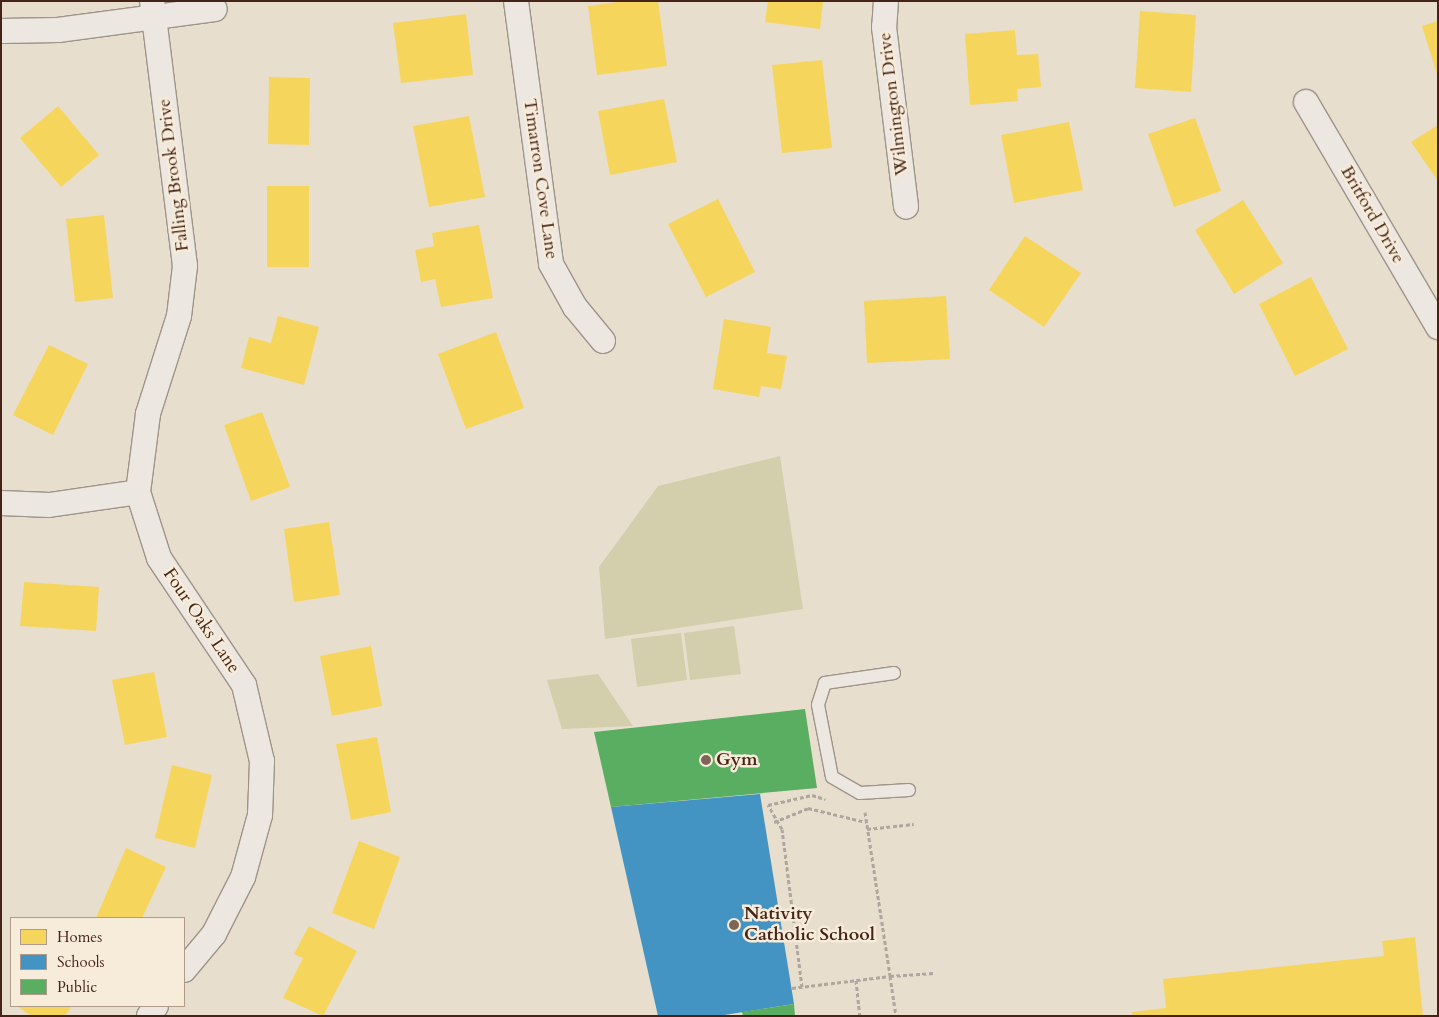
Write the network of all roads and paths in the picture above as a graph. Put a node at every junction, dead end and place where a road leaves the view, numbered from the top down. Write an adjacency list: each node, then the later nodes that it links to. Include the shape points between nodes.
1 (516, 1): 9 (street, Timarron Cove Lane, via 552,264 575,307)
2 (886, 1): 7 (street, Wilmington Drive, via 884,27)
3 (153, 9): 4 (street); 5 (street, via 58,30); 10 (street, Falling Brook Drive, via 184,266 179,316 144,431)
4 (215, 9)
5 (1, 31)
6 (1306, 102): 8 (street, Britford Drive)
7 (906, 206)
8 (1438, 327)
9 (603, 341)
10 (138, 492): 11 (street, via 49,505); 20 (street, Four Oaks Lane, via 159,558 244,685 262,761 260,815 243,878 214,934)
11 (1, 503)
12 (894, 674): 13 (lane, via 825,683 818,705 832,777 860,793)
13 (909, 790)
14 (828, 799): 16 (path, via 812,795 768,805)
15 (864, 808): 17 (path)
16 (774, 822): 17 (path, via 808,808); 25 (path, via 782,829)
17 (866, 822): 19 (path)
18 (914, 824): 19 (path)
19 (867, 829): 22 (path)
20 (185, 969)
21 (934, 973): 22 (path)
22 (890, 976): 23 (path); 27 (path)
23 (856, 980): 25 (path); 26 (path)
24 (792, 988): 25 (path)
25 (802, 988)
26 (860, 1016)
27 (896, 1016)

